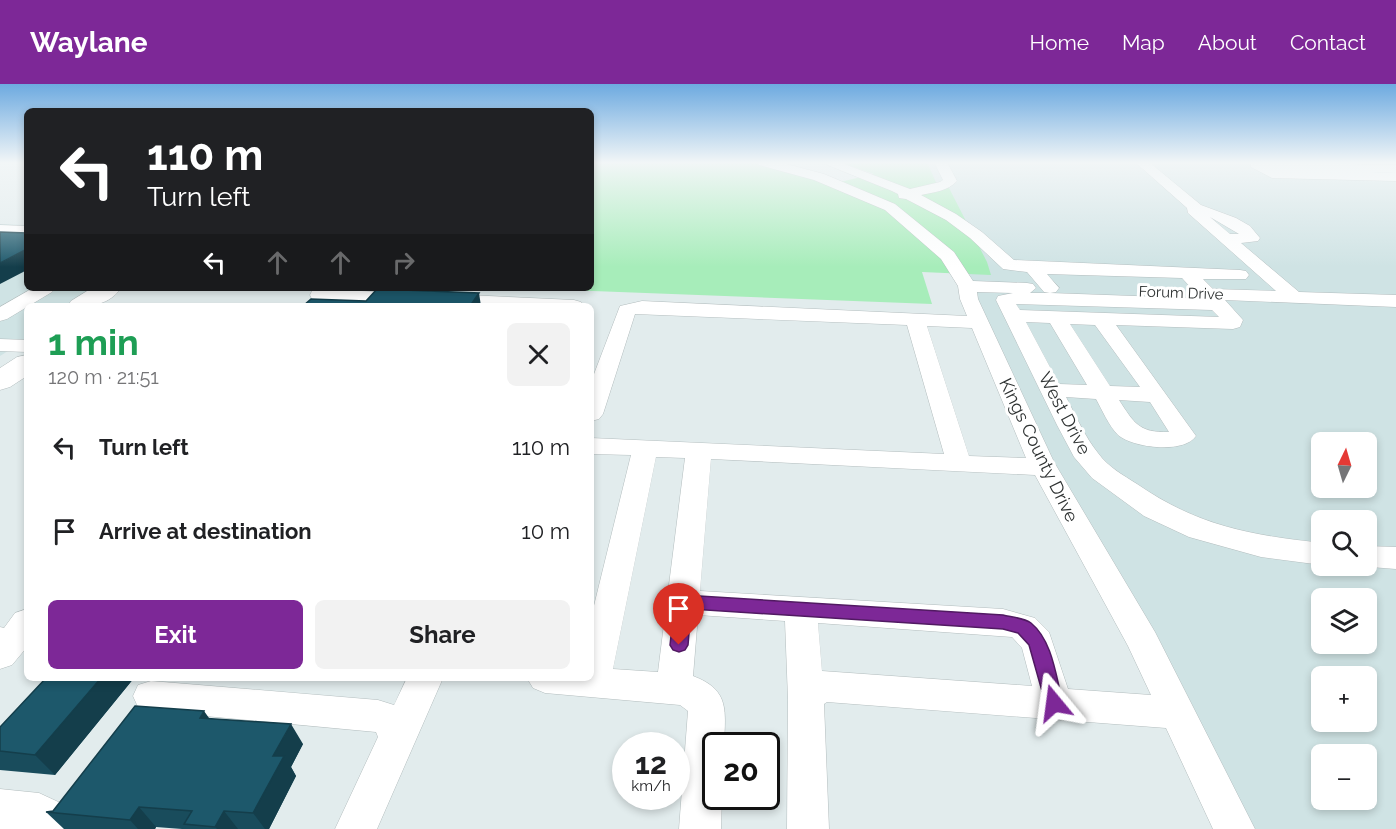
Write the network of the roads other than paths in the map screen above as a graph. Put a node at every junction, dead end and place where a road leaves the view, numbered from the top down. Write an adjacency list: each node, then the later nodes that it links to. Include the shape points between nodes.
1 (868, 197): 5 (street, Kings County Drive)
2 (890, 197): 5 (street)
3 (914, 197): 11 (street, via 951,217 1005,263 1014,267)
4 (1182, 197): 6 (street)
5 (874, 199): 15 (street, Kings County Drive, via 890,207 948,256)
6 (1197, 209): 9 (street, via 1194,211); 9 (street, via 1217,214 1253,236)
7 (0, 230): 8 (street)
8 (24, 231)
9 (1226, 239): 19 (street)
10 (1075, 253): 12 (street, via 1098,257)
11 (1035, 262): 12 (street); 16 (street)
12 (1109, 270): 13 (street)
13 (1187, 273): 14 (street); 21 (street)
14 (1240, 276)
15 (967, 286): 16 (street, Forum Drive); 30 (street, Kings County Drive)
16 (1050, 288): 21 (street, Forum Drive)
17 (41, 291): 26 (street)
18 (115, 296): 23 (main road)
19 (1294, 297): 21 (street, Forum Drive); 22 (street, Forum Drive)
20 (317, 298): 24 (street)
21 (1212, 299): 25 (street, via 1017,298); 29 (street, via 1233,323)
22 (1396, 301)
23 (90, 303)
24 (478, 303)
25 (1009, 308): 27 (street); 33 (street, West Drive)
26 (0, 315)
27 (1056, 318): 29 (street); 34 (street)
28 (915, 319): 30 (street); 36 (street, via 642,307 627,310); 40 (street)
29 (1101, 319): 35 (street)
30 (978, 322): 41 (street, Kings County Drive)
31 (16, 352): 32 (main road)
32 (0, 381)
33 (1052, 390): 34 (street); 42 (street, West Drive, via 1087,457 1101,472 1154,509 1221,537)
34 (1101, 392): 35 (street); 35 (street, via 1132,435 1177,440 1184,436)
35 (1157, 394)
36 (594, 405)
37 (594, 446): 38 (street)
38 (645, 448): 39 (street); 47 (street)
39 (699, 451): 40 (street); 45 (street)
40 (959, 463): 41 (street)
41 (1044, 467): 55 (street, Kings County Drive, via 1143,642)
42 (1311, 553)
43 (1377, 557): 44 (street)
44 (1396, 558)
45 (683, 602): 46 (street); 51 (street)
46 (801, 609): 53 (street); 54 (street, via 1003,622 1023,627 1037,642)
47 (594, 678)
48 (424, 681): 56 (street)
49 (581, 681): 50 (street)
50 (593, 682): 51 (street)
51 (674, 688): 60 (street, via 688,690 707,704)
52 (148, 699): 56 (street, via 378,716 389,720)
53 (806, 699): 54 (street, via 819,686); 61 (street)
54 (1054, 703): 55 (street)
55 (1177, 713): 62 (street, Kings County Drive)
56 (397, 737): 59 (street)
57 (0, 809): 58 (street)
58 (59, 815)
59 (356, 829)
60 (700, 829)
61 (808, 829)
62 (1234, 829)

